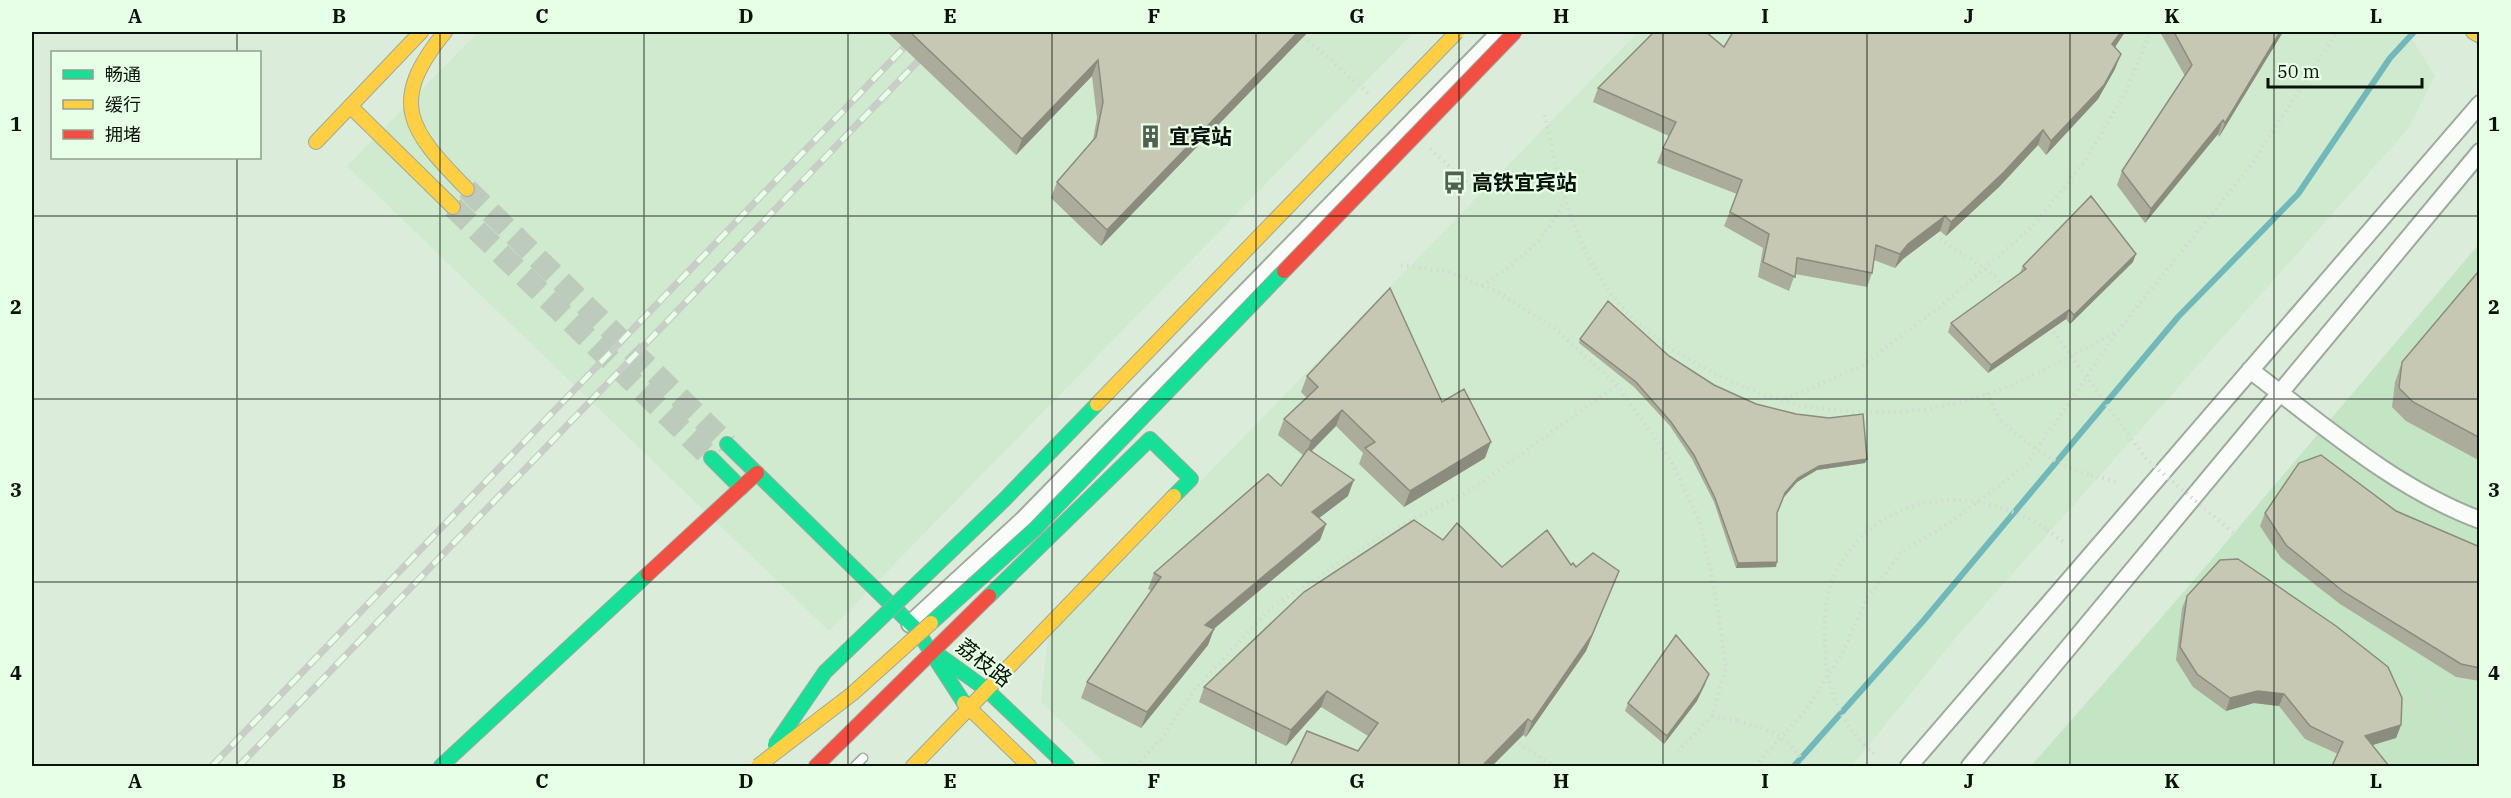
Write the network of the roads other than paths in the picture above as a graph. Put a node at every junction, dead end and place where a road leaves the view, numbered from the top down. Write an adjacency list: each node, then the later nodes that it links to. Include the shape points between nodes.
1 (421, 32): 9 (street)
2 (445, 32): 12 (street, via 417,66 411,82 410,110 424,142)
3 (1457, 32): 26 (street, bridge, via 1004,500 825,672)
4 (1500, 32): 21 (street, via 1023,520)
5 (1515, 32): 26 (street, bridge, via 1035,529 852,694)
6 (2473, 32): 7 (street)
7 (2480, 36)
8 (2480, 105): 14 (street)
9 (350, 106): 10 (street); 13 (street)
10 (316, 142)
11 (2480, 152): 15 (street)
12 (467, 189)
13 (453, 207)
14 (2250, 370): 15 (street); 33 (street)
15 (2281, 393): 20 (street, via 2418,492); 34 (street)
16 (727, 444): 18 (street)
17 (711, 458): 19 (street)
18 (757, 473): 19 (street); 21 (street)
19 (741, 488): 27 (street)
20 (2480, 520)
21 (910, 624): 22 (street)
22 (932, 650): 23 (street, 荔枝路); 23 (street, via 1150,439 1191,479); 24 (street, 荔枝路); 28 (street)
23 (987, 690): 24 (street); 32 (street, 荔枝路)
24 (968, 710): 30 (street); 31 (street, 荔枝路)
25 (863, 758): 29 (lane)
26 (761, 764)
27 (441, 766)
28 (816, 766)
29 (855, 766)
30 (913, 766)
31 (1029, 766)
32 (1067, 766)
33 (1909, 766)
34 (1970, 766)

